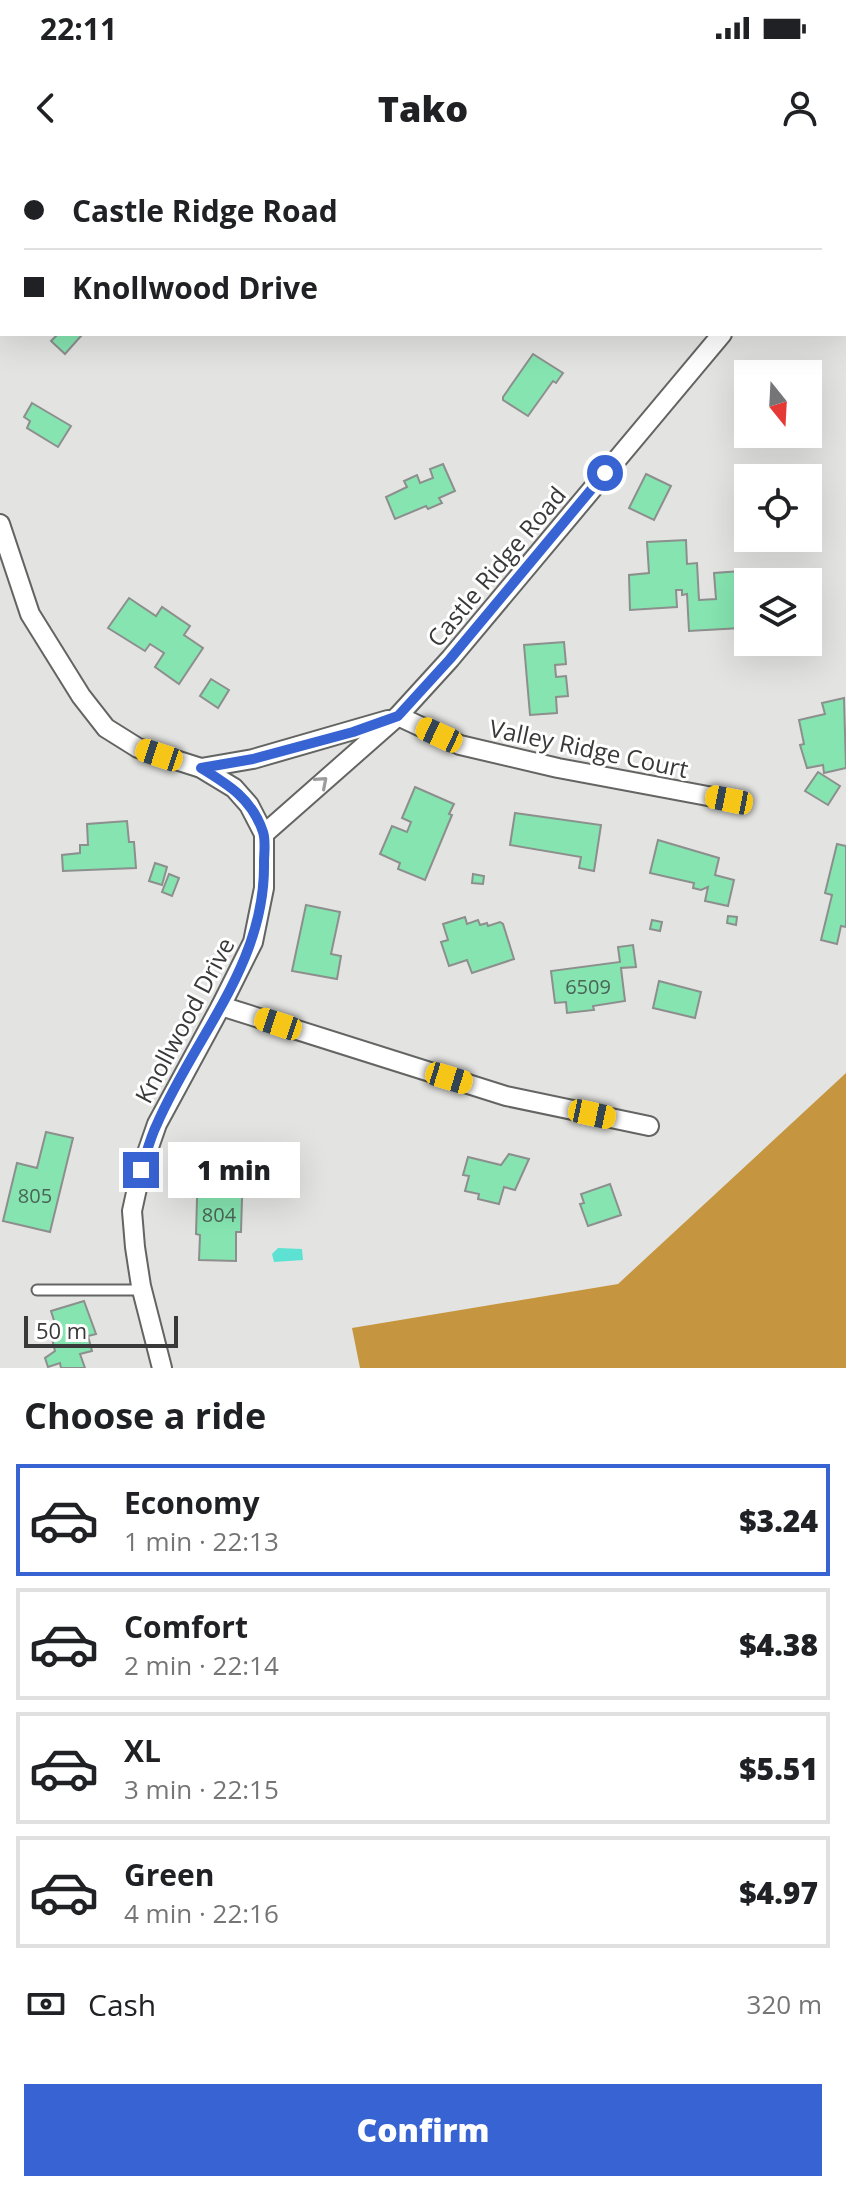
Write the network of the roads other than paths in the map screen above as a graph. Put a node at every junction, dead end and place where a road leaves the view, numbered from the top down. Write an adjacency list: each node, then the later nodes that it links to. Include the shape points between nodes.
1 (720, 336): 3 (street, Castle Ridge Road)
2 (0, 524): 4 (street, Castle Ridge Road, via 30,614 106,728 138,748)
3 (398, 716): 4 (street, Castle Ridge Road, via 253,759); 5 (street, Valley Ridge Court, via 460,745); 6 (street, Castle Ridge Road, one-way to 3)
4 (201, 768): 6 (street, Castle Ridge Road, via 234,788)
5 (729, 800)
6 (264, 834): 7 (street, Knollwood Drive, via 264,888 253,942)
7 (221, 1006): 8 (street, via 506,1096); 10 (street, Knollwood Drive, via 157,1124 141,1170 132,1211)
8 (649, 1126)
9 (37, 1290): 10 (lane)
10 (142, 1290): 11 (street, Knollwood Drive)
11 (162, 1368)

